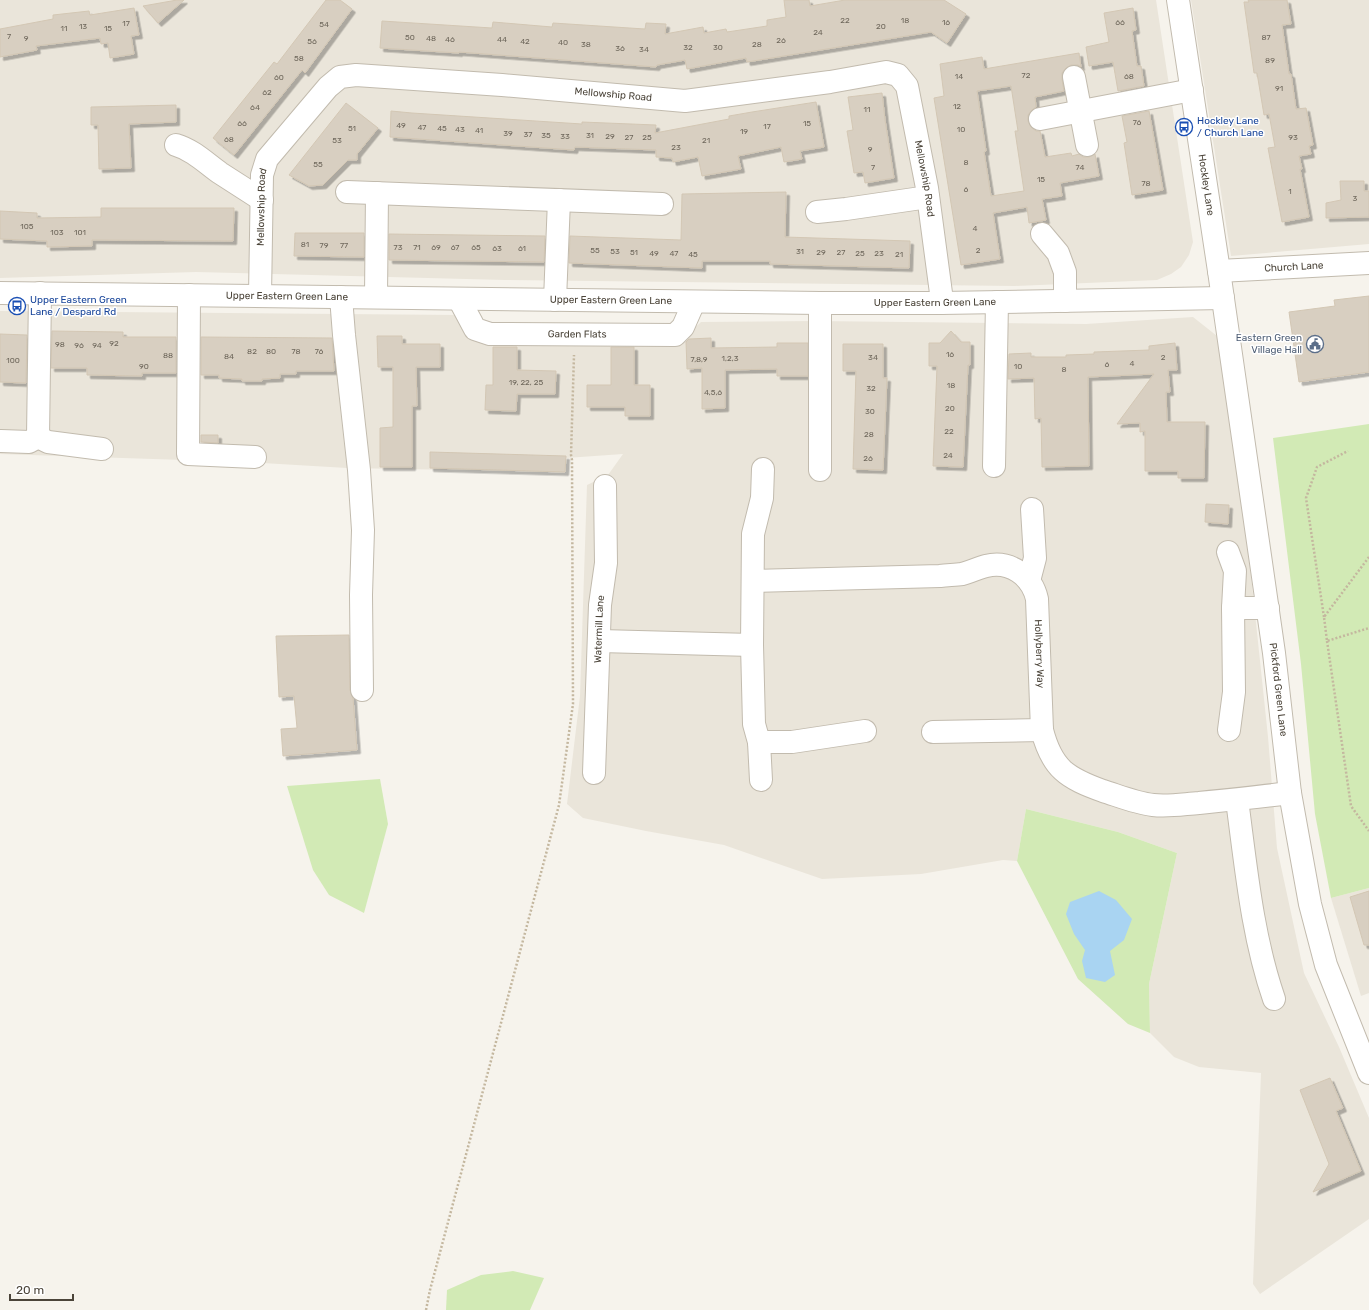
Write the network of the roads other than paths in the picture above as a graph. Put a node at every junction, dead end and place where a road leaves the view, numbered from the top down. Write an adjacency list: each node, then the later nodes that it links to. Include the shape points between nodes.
1 (1178, 0): 3 (street, Hockley Lane)
2 (1074, 78): 4 (street)
3 (1192, 90): 4 (street); 17 (street, Hockley Lane)
4 (1080, 111): 5 (street); 7 (street)
5 (1040, 118)
6 (176, 145): 11 (street, via 198,156)
7 (1087, 145)
8 (347, 192): 9 (street)
9 (377, 192): 12 (street); 23 (street)
10 (928, 197): 11 (street, Mellowship Road, via 907,86 898,75 886,72 685,101 502,84 356,75 340,77 328,87 267,159 262,175); 14 (street); 31 (street, Mellowship Road)
11 (262, 200): 21 (street, Mellowship Road)
12 (559, 200): 13 (street); 26 (street)
13 (662, 204)
14 (817, 212)
15 (1042, 234): 27 (street, via 1058,253 1065,272)
16 (1369, 263): 17 (street, Church Lane)
17 (1219, 271): 24 (street, Hockley Lane)
18 (0, 293): 19 (street, Upper Eastern Green Lane)
19 (40, 293): 20 (street, Upper Eastern Green Lane); 32 (street)
20 (189, 295): 21 (street, Upper Eastern Green Lane); 35 (street, via 188,454)
21 (260, 296): 22 (street, Upper Eastern Green Lane)
22 (341, 297): 23 (street, Upper Eastern Green Lane); 48 (street, via 363,530 360,595)
23 (376, 297): 25 (street, Upper Eastern Green Lane)
24 (1223, 298): 27 (street, Upper Eastern Green Lane); 45 (street, Pickford Green Lane)
25 (459, 299): 26 (street, Upper Eastern Green Lane); 28 (street, Garden Flats, via 475,329 490,334 675,335 683,328)
26 (555, 300): 28 (street, Upper Eastern Green Lane)
27 (1066, 301): 29 (street, Upper Eastern Green Lane)
28 (694, 302): 30 (street, Upper Eastern Green Lane)
29 (997, 302): 31 (street, Upper Eastern Green Lane); 36 (street)
30 (820, 303): 31 (street, Upper Eastern Green Lane); 38 (street)
31 (941, 303)
32 (38, 437): 33 (street, via 29,442); 34 (street, via 48,442)
33 (1, 441)
34 (102, 449)
35 (255, 457)
36 (994, 466)
37 (763, 469): 42 (street, via 762,498 753,534)
38 (820, 470)
39 (605, 486): 46 (street, Watermill Lane, via 606,563 600,605)
40 (1032, 509): 43 (street, via 1035,558)
41 (1228, 552): 44 (street, via 1235,571)
42 (753, 581): 43 (street, via 940,576 961,574 985,566 1010,568 1018,571); 47 (street)
43 (1029, 581): 49 (street, Hollyberry Way, via 1035,590 1036,599)
44 (1233, 608): 45 (street); 50 (street, via 1234,692)
45 (1268, 608): 56 (street, Pickford Green Lane)
46 (600, 641): 47 (street); 54 (street, Watermill Lane)
47 (752, 644): 53 (street, via 754,724)
48 (362, 690)
49 (1042, 730): 52 (street); 57 (street, Hollyberry Way, via 1057,765 1071,778 1083,784 1153,805)
50 (1229, 730)
51 (865, 731): 53 (street, via 792,742)
52 (933, 732)
53 (759, 742): 55 (street)
54 (594, 773)
55 (761, 780)
56 (1290, 793): 57 (street, Hollyberry Way); 59 (street, Pickford Green Lane, via 1310,904 1326,965)
57 (1237, 800): 58 (street, via 1252,909 1266,976)
58 (1274, 999)
59 (1369, 1073)

